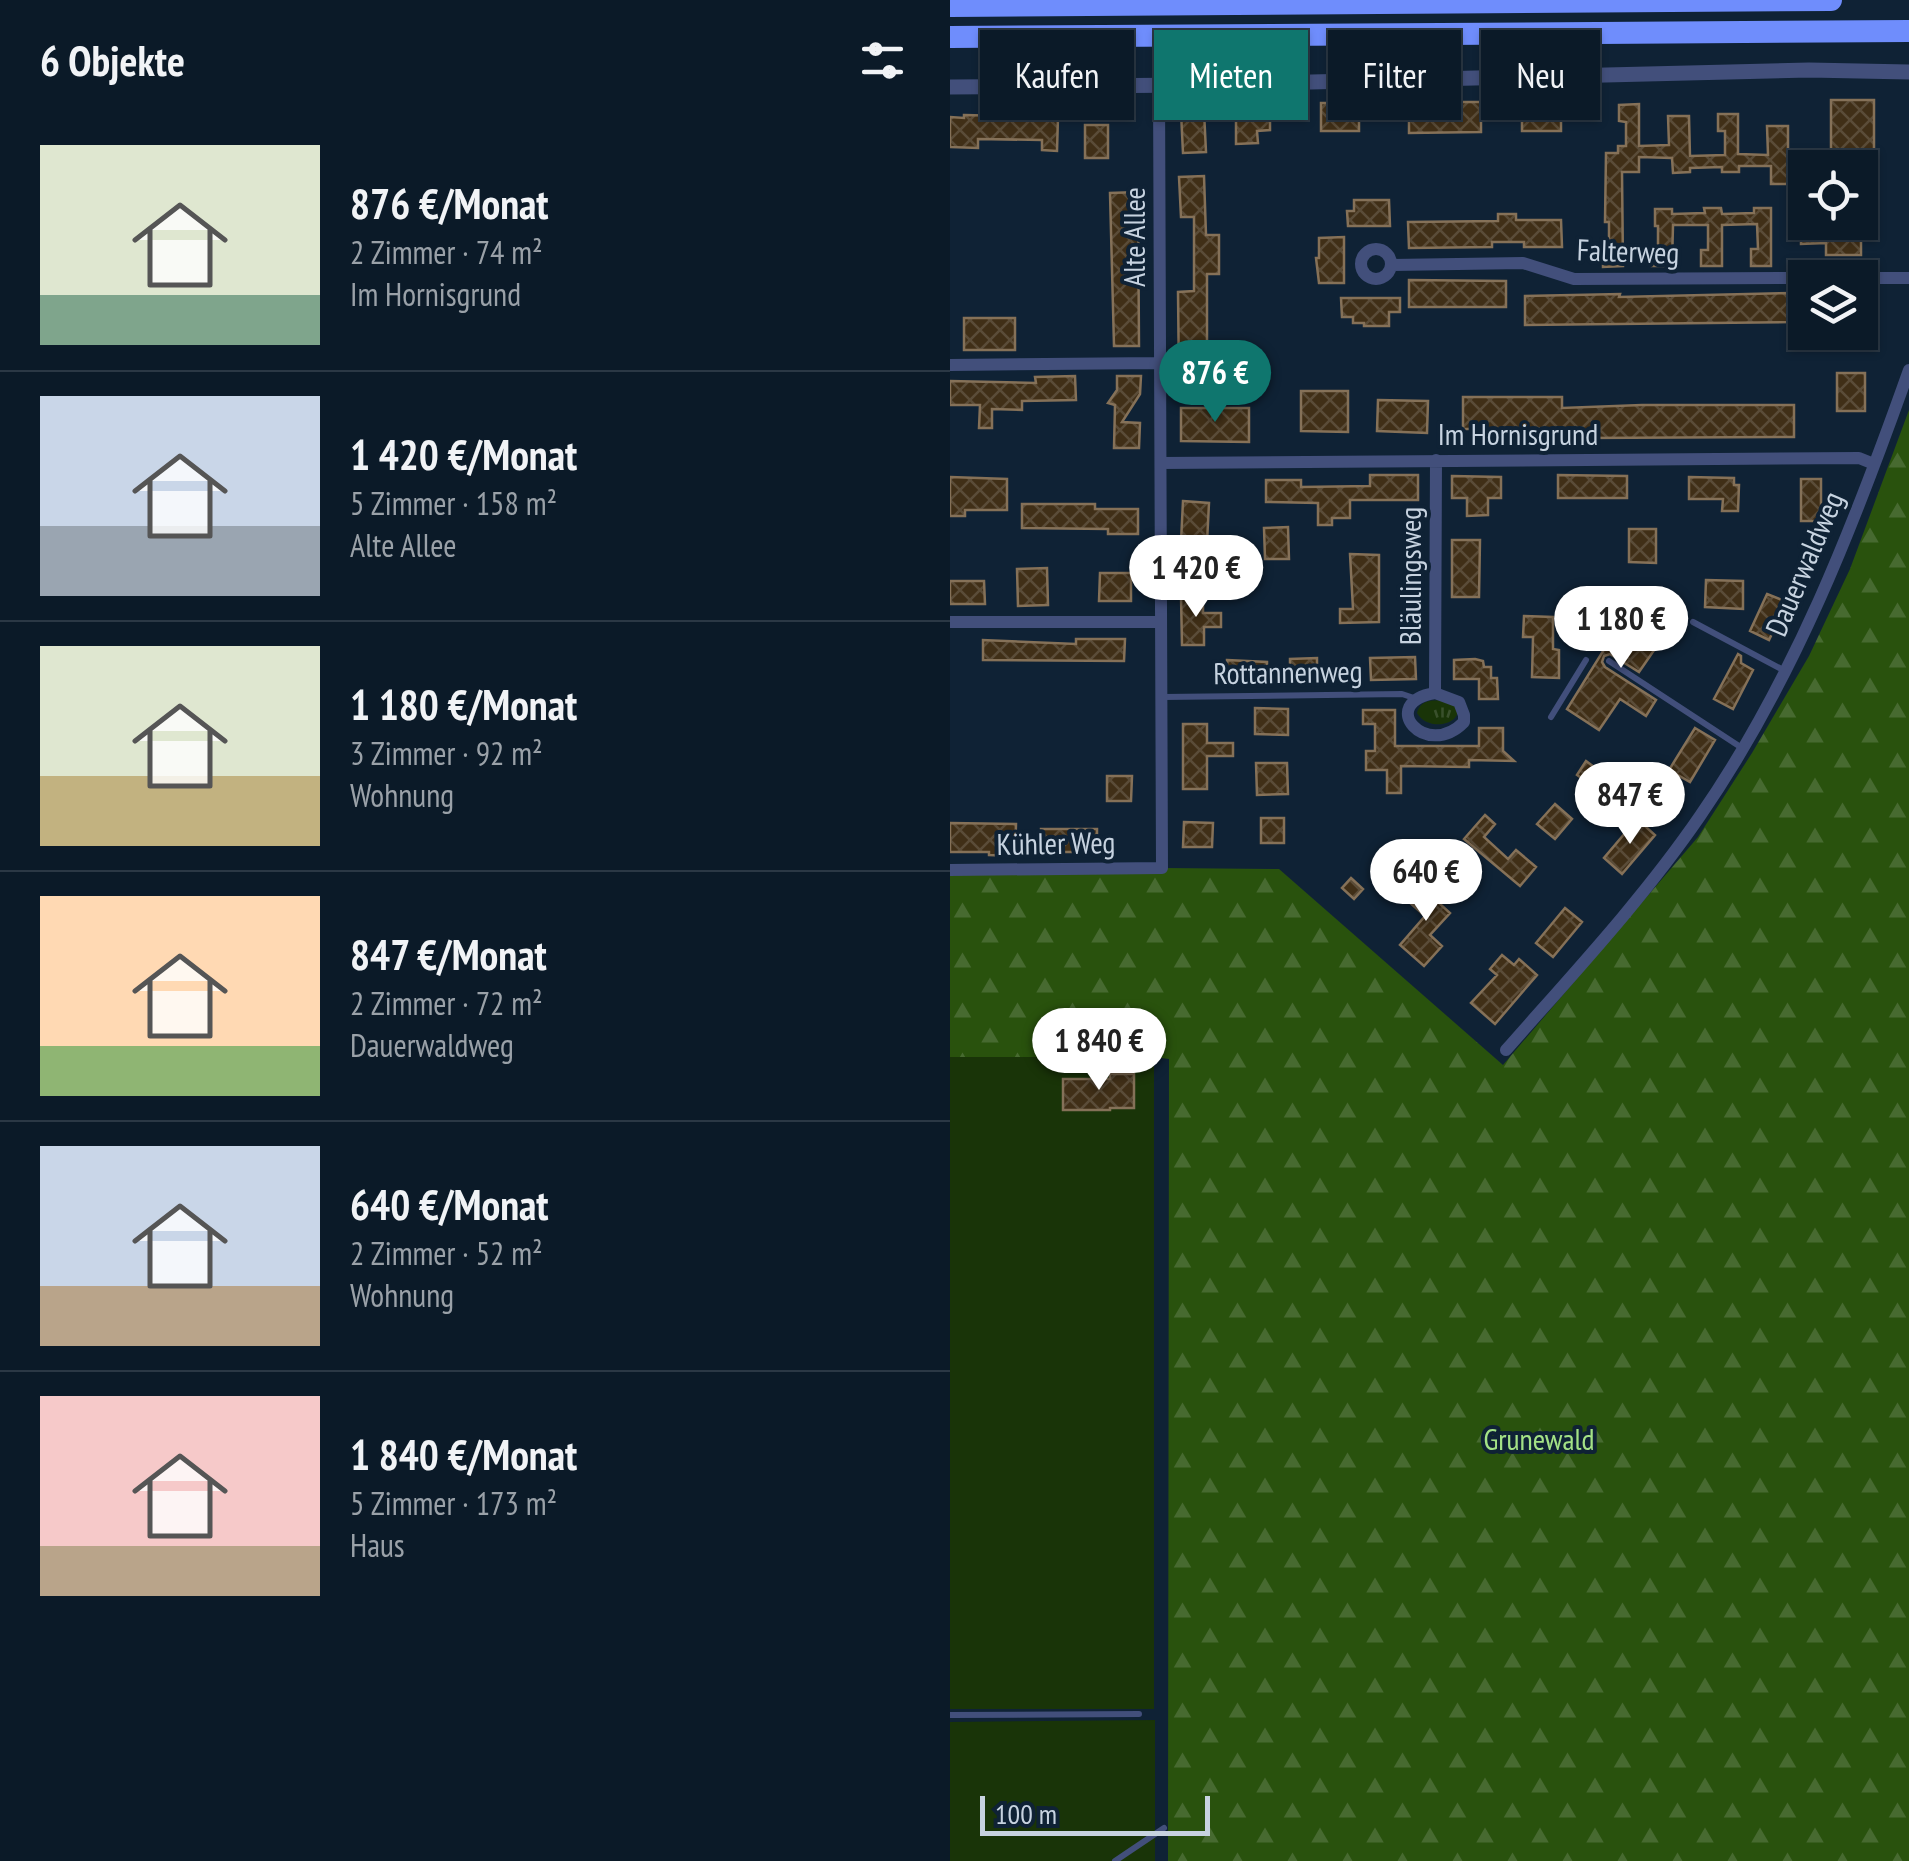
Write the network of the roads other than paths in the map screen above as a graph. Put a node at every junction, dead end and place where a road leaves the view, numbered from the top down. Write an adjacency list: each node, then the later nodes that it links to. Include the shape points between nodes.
1 (1830, 0): 2 (highway)
2 (950, 6)
3 (1909, 31): 4 (highway)
4 (950, 37)
5 (1909, 72): 6 (street)
6 (1308, 82)
7 (1154, 86): 8 (street)
8 (950, 88)
9 (1159, 120): 14 (street, Alte Allee)
10 (1392, 264): 11 (street, Falterweg, via 1523,263 1574,279)
11 (1788, 278)
12 (1878, 278): 13 (street)
13 (1909, 278)
14 (1160, 364): 15 (street); 18 (street, Alte Allee)
15 (950, 365)
16 (1909, 370): 19 (street, Dauerwaldweg)
17 (1436, 460): 18 (street, Im Hornisgrund); 19 (street, Im Hornisgrund, via 1859,458); 26 (street, Bläulingsweg)
18 (1160, 464): 21 (street, Alte Allee)
19 (1874, 464): 25 (street, Dauerwaldweg)
20 (950, 622): 21 (street)
21 (1161, 622): 27 (street, Alte Allee)
22 (1693, 622): 25 (lane)
23 (1586, 660): 29 (lane)
24 (1609, 661): 30 (lane)
25 (1786, 672): 30 (street, Dauerwaldweg)
26 (1435, 692): 28 (street); 28 (street, via 1458,702 1464,714 1452,732 1413,728 1409,710)
27 (1161, 697): 28 (lane, Rottannenweg); 31 (street, Alte Allee)
28 (1416, 698)
29 (1551, 717)
30 (1743, 749): 33 (street, Dauerwaldweg, via 1678,846)
31 (1162, 868): 32 (street, Kühler Weg)
32 (950, 870)
33 (1506, 1050)
34 (1139, 1714): 35 (lane)
35 (950, 1715)
36 (1164, 1828): 37 (lane)
37 (1115, 1861)

